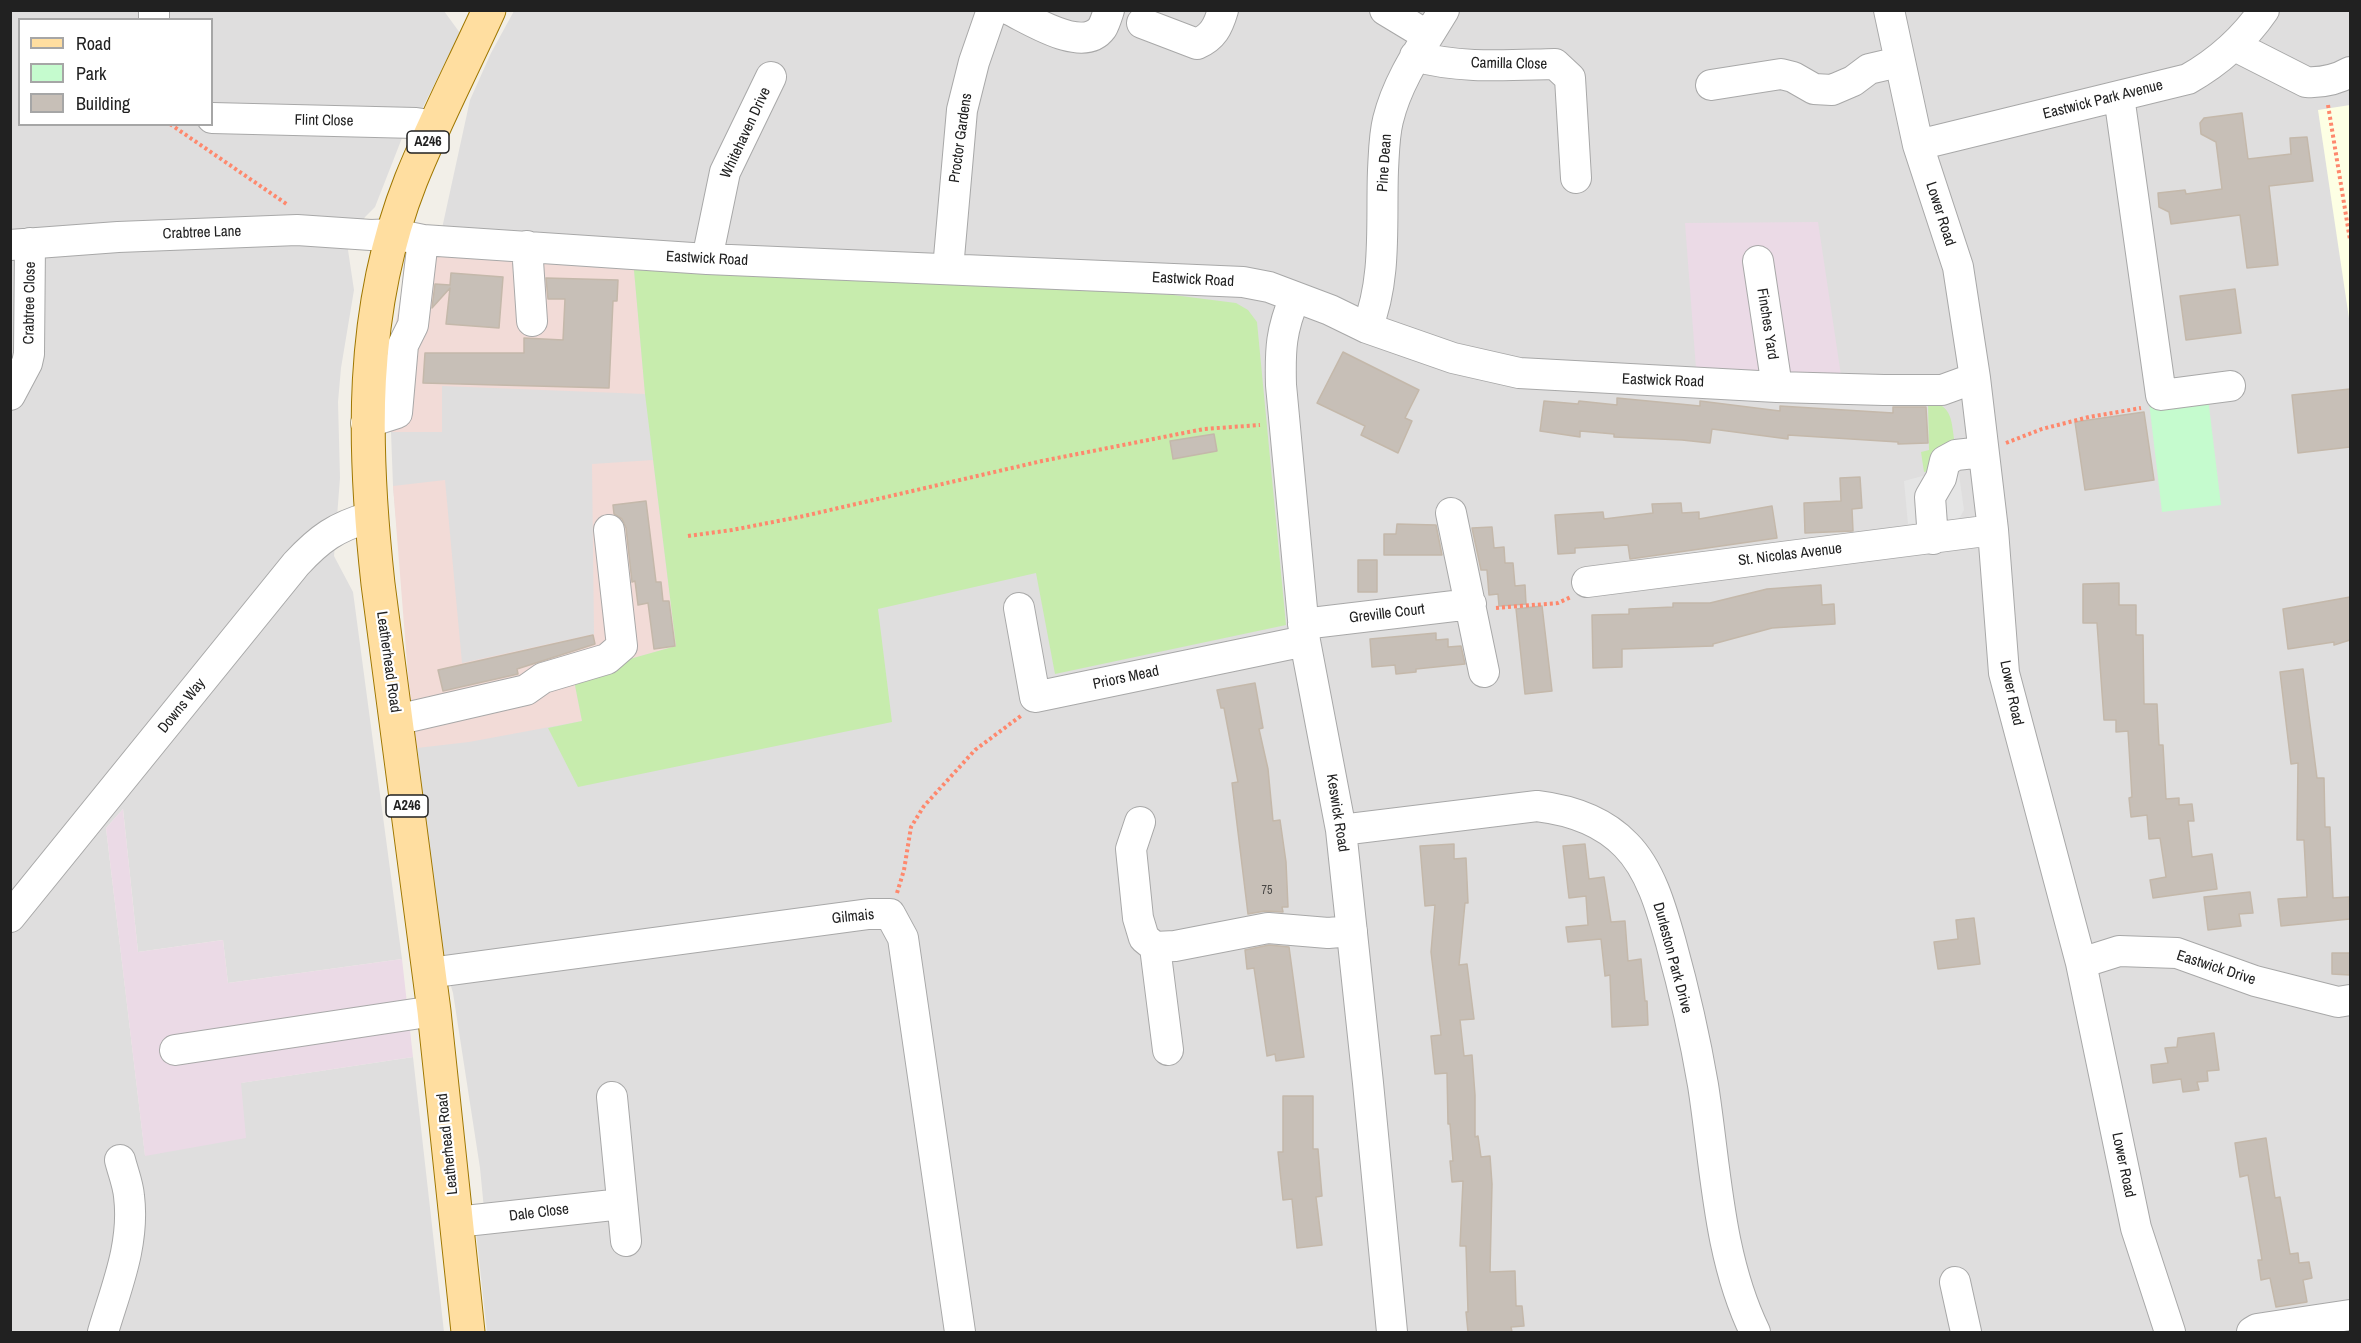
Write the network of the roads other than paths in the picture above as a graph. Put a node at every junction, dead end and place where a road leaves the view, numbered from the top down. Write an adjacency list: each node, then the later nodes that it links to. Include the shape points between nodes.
1 (489, 10): 19 (main road, Leatherhead Road / A246)
2 (992, 10): 27 (street, Proctor Gardens, via 962,110)
3 (1010, 10): 4 (street, via 1079,39 1092,36 1101,28)
4 (1109, 10)
5 (1222, 10): 10 (street, via 1219,25 1210,38 1197,44)
6 (1385, 10): 12 (street, Camilla Close)
7 (1444, 10): 12 (street, Pine Dean)
8 (1889, 10): 13 (street, Lower Road)
9 (2264, 10): 11 (street, Eastwick Park Avenue)
10 (1142, 24)
11 (2235, 45): 14 (street, via 2306,82 2338,79); 17 (street, Eastwick Park Avenue, via 2188,79)
12 (1422, 46): 21 (street, Camilla Close, via 1434,62 1555,64 1570,78); 30 (street, Pine Dean, via 1395,97 1388,121 1378,294)
13 (1899, 62): 16 (street, via 1869,69 1832,90 1814,89 1781,74); 20 (street, Lower Road)
14 (2350, 72)
15 (771, 77): 25 (street, Whitehaven Drive, via 725,172)
16 (1711, 85)
17 (2119, 96): 20 (street, Eastwick Park Avenue); 32 (street, via 2161,395)
18 (213, 118): 19 (street, Flint Close)
19 (435, 126): 22 (main road, Leatherhead Road / A246, via 411,181)
20 (1918, 145): 31 (street, Lower Road, via 1958,267)
21 (1575, 178)
22 (409, 237): 23 (street, Crabtree Lane, via 297,230); 24 (street, Eastwick Road); 37 (main road, Leatherhead Road / A246, via 383,280 388,344 366,423)
23 (20, 244): 34 (street, Crabtree Close, via 29,354)
24 (527, 246): 25 (street, Eastwick Road); 29 (street)
25 (707, 260): 27 (street, Eastwick Road)
26 (1758, 261): 33 (street, Finches Yard)
27 (948, 269): 28 (street, Eastwick Road, via 1243,282)
28 (1295, 297): 30 (street, Eastwick Road); 44 (street, Keswick Road, via 1280,345)
29 (532, 321)
30 (1367, 328): 33 (street, Eastwick Road, via 1454,358 1519,373)
31 (1975, 378): 33 (street, Eastwick Road, via 1942,390); 35 (street, Lower Road)
32 (2230, 386)
33 (1777, 387)
34 (10, 395)
35 (1983, 452): 39 (street, Lower Road); 40 (street, via 1956,455 1946,461 1930,497)
36 (1451, 513): 42 (street)
37 (370, 517): 46 (main road, Leatherhead Road / A246); 49 (street, Downs Way, via 333,531 296,564)
38 (609, 530): 46 (street, via 622,646 606,659 543,678 526,690)
39 (1993, 530): 40 (street, St. Nicolas Avenue); 52 (street, Lower Road, via 2004,673)
40 (1933, 538): 41 (street, St. Nicolas Avenue)
41 (1587, 582)
42 (1471, 604): 44 (street, Greville Court); 45 (street)
43 (1019, 608): 44 (street, Priors Mead, via 1035,697)
44 (1304, 633): 48 (street, Keswick Road)
45 (1484, 672)
46 (396, 720): 53 (main road, Leatherhead Road / A246)
47 (1140, 822): 51 (street, via 1131,849 1138,918 1144,938)
48 (1341, 830): 50 (street, Keswick Road); 69 (street, Durleston Park Drive, via 1537,806 1585,818 1611,831 1628,846 1645,872 1663,914 1680,975 1734,1282)
49 (10, 917)
50 (1352, 931): 51 (street, via 1268,928); 68 (street, Keswick Road)
51 (1155, 947): 57 (street)
52 (2081, 963): 54 (street, Eastwick Drive, via 2119,951 2177,954 2255,981 2338,1002); 71 (street, Lower Road, via 2136,1228)
53 (429, 973): 55 (main road, Leatherhead Road / A246); 67 (street, Gilmais, via 890,914 903,938)
54 (2350, 1000)
55 (434, 1011): 56 (street); 61 (main road, Leatherhead Road / A246)
56 (175, 1050)
57 (1168, 1050)
58 (612, 1097): 60 (street)
59 (120, 1160): 65 (street, via 129,1195 128,1245)
60 (622, 1204): 61 (street, Dale Close); 62 (street)
61 (456, 1222): 66 (main road, Leatherhead Road / A246)
62 (626, 1241)
63 (1955, 1282): 70 (street)
64 (2350, 1316): 72 (street)
65 (103, 1332)
66 (468, 1332)
67 (960, 1332)
68 (1392, 1332)
69 (1755, 1332)
70 (1966, 1332)
71 (2170, 1332)
72 (2252, 1332)

